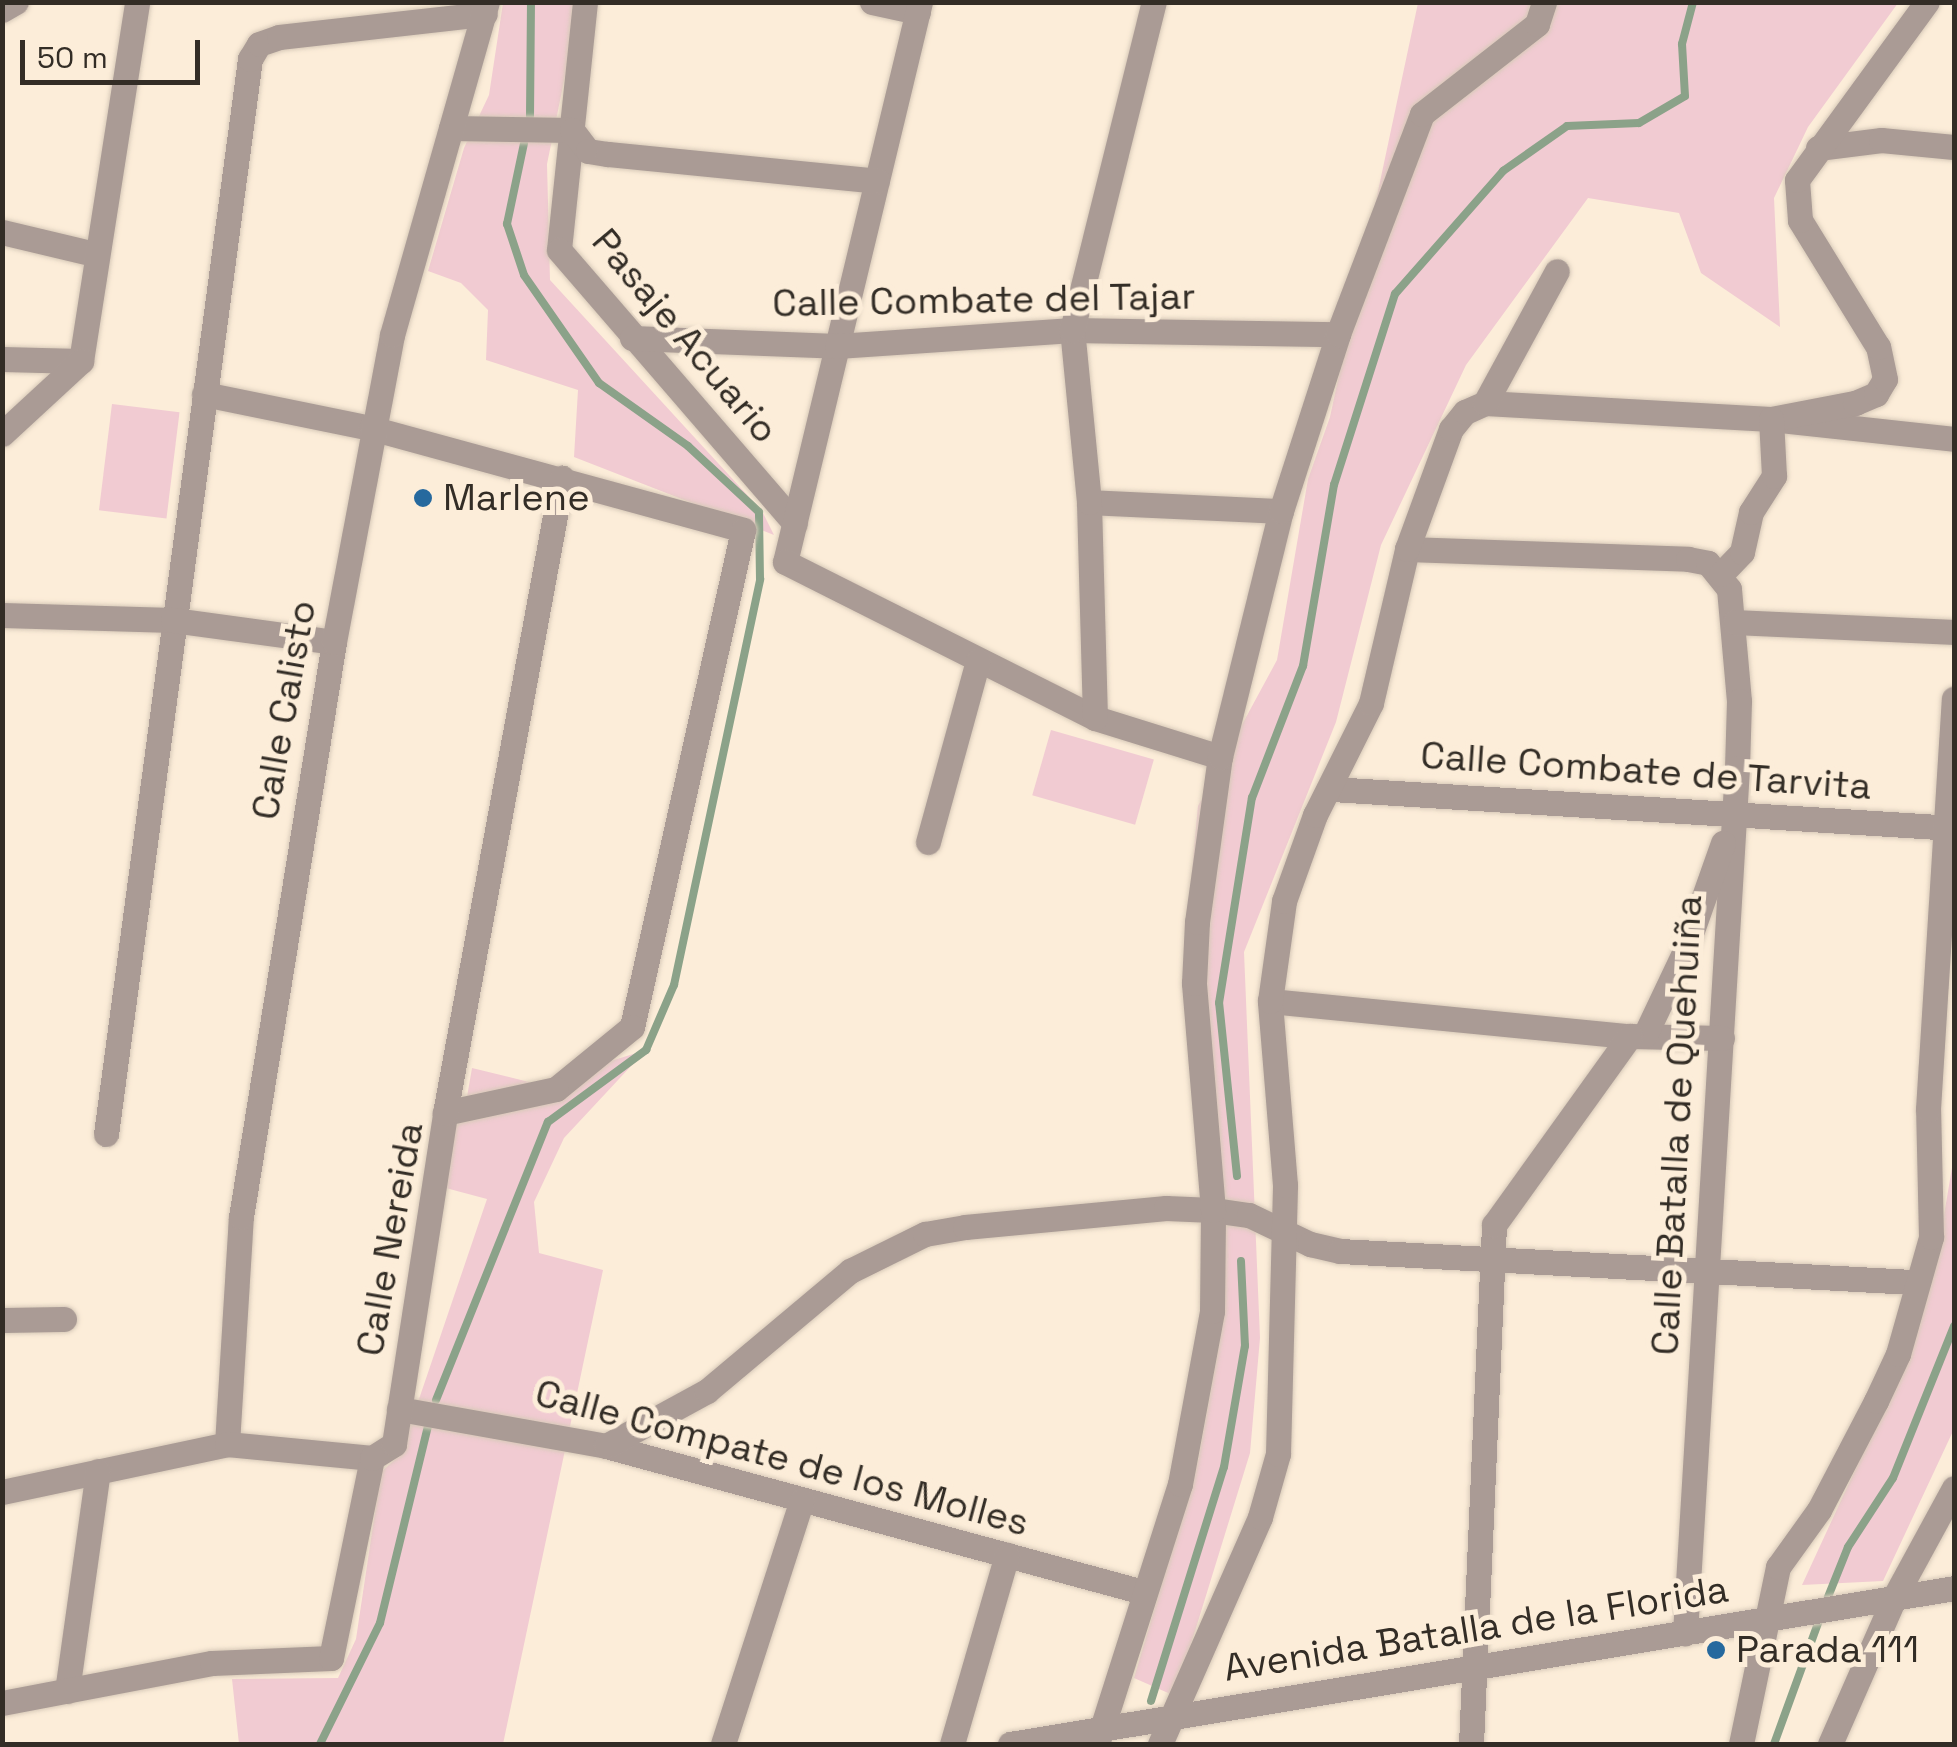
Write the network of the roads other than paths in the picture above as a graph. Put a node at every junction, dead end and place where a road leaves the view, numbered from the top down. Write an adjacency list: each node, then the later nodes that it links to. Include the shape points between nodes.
1 (16, 2): 10 (street)
2 (138, 2): 17 (street)
3 (585, 2): 12 (street, Pasaje Acuario)
4 (872, 2): 8 (street)
5 (1154, 2): 19 (street)
6 (1544, 2): 20 (street, via 1537,24 1422,114)
7 (1927, 2): 14 (street)
8 (919, 7): 15 (street)
9 (486, 8): 11 (street, Calle Calisto); 25 (street, via 259,44 250,58)
10 (2, 10)
11 (450, 128): 12 (street); 28 (street, Calle Calisto)
12 (572, 130): 15 (street, via 588,151); 21 (street, Pasaje Acuario, via 560,250)
13 (1954, 147): 14 (street, via 1881,140)
14 (1818, 148): 27 (street, via 1797,180 1800,220 1878,346 1884,379 1876,394 1856,403)
15 (877, 181): 22 (street)
16 (2, 232): 17 (street)
17 (94, 254): 24 (street)
18 (1557, 270): 26 (street)
19 (1072, 330): 20 (street, Calle Combate del Tajar); 22 (street, Calle Combate del Tajar); 32 (street)
20 (1338, 334): 33 (street)
21 (632, 338): 22 (street, Calle Combate del Tajar); 34 (street, Pasaje Acuario)
22 (837, 346): 34 (street)
23 (2, 359): 24 (street)
24 (81, 360): 29 (street)
25 (204, 394): 28 (street); 38 (street)
26 (1485, 403): 27 (street); 35 (street, via 1451,429)
27 (1771, 418): 30 (street); 36 (street, via 1774,476 1751,512 1742,552)
28 (371, 428): 31 (street); 41 (street, Calle Calisto)
29 (2, 434)
30 (1954, 439)
31 (562, 478): 53 (street); 53 (street, Calle Nereida, via 743,530 632,1027 556,1089)
32 (1089, 502): 33 (street); 44 (street)
33 (1281, 511): 45 (street)
34 (795, 523): 42 (street, via 785,562)
35 (1407, 549): 36 (street, via 1688,559); 46 (street, via 1371,703)
36 (1721, 574): 39 (street, Calle Batalla de Quehuiña)
37 (2, 615): 38 (street)
38 (173, 620): 41 (street); 54 (street)
39 (1735, 622): 40 (street); 47 (street, Calle Batalla de Quehuiña, via 1740,700)
40 (1954, 632)
41 (334, 642): 65 (street, Calle Calisto, via 241,1217)
42 (978, 661): 44 (street); 49 (street)
43 (1954, 699): 48 (street)
44 (1095, 718): 45 (street)
45 (1220, 757): 55 (street, via 1194,983)
46 (1332, 789): 47 (street, Calle Combate de Tarvita); 50 (street, via 1315,815 1284,901)
47 (1733, 814): 48 (street, Calle Combate de Tarvita); 51 (street, via 1684,953); 52 (street, Calle Batalla de Quehuiña)
48 (1952, 828): 58 (street, via 1928,1109)
49 (928, 842)
50 (1270, 1001): 51 (street); 57 (street)
51 (1637, 1035): 52 (street); 59 (street, via 1494,1225)
52 (1722, 1038): 60 (street, Calle Batalla de Quehuiña)
53 (445, 1113): 64 (street, Calle Nereida)
54 (106, 1134)
55 (1213, 1210): 57 (street, via 1249,1215); 66 (street, via 1166,1208 925,1234 850,1271 707,1391); 74 (street, via 1209,1328 1180,1484)
56 (1954, 1216): 58 (street)
57 (1283, 1232): 59 (street, via 1340,1251); 81 (street, via 1278,1454 1260,1517)
58 (1930, 1237): 61 (street)
59 (1491, 1256): 60 (street); 78 (street)
60 (1706, 1269): 61 (street); 77 (street, Calle Batalla de Quehuiña)
61 (1913, 1282): 76 (street, via 1898,1354 1820,1510 1778,1567)
62 (64, 1318): 63 (street)
63 (2, 1320)
64 (398, 1409): 66 (street, Calle Compate de los Molles); 67 (street, Calle Nereida, via 394,1444)
65 (226, 1444): 67 (street); 68 (street)
66 (606, 1446): 71 (street, Calle Compate de los Molles)
67 (372, 1458): 79 (street, Calle Nereida, via 332,1658 212,1662)
68 (98, 1472): 70 (street); 79 (street)
69 (1954, 1488): 75 (street)
70 (2, 1492)
71 (802, 1500): 72 (street, Calle Compate de los Molles); 83 (street)
72 (1007, 1555): 74 (street, Calle Compate de los Molles); 84 (street)
73 (1954, 1588): 75 (street, Avenida Batalla de la Florida)
74 (1143, 1592): 82 (street)
75 (1894, 1598): 76 (street, Avenida Batalla de la Florida); 89 (street)
76 (1765, 1620): 77 (street, Avenida Batalla de la Florida); 88 (street)
77 (1684, 1633): 78 (street, Avenida Batalla de la Florida)
78 (1472, 1664): 81 (street, Avenida Batalla de la Florida); 87 (street)
79 (67, 1690): 80 (street)
80 (2, 1703)
81 (1172, 1718): 82 (street, Avenida Batalla de la Florida); 86 (street)
82 (1099, 1737): 85 (street, Avenida Batalla de la Florida)
83 (724, 1744)
84 (952, 1744)
85 (1010, 1744)
86 (1160, 1744)
87 (1471, 1744)
88 (1742, 1744)
89 (1830, 1744)

